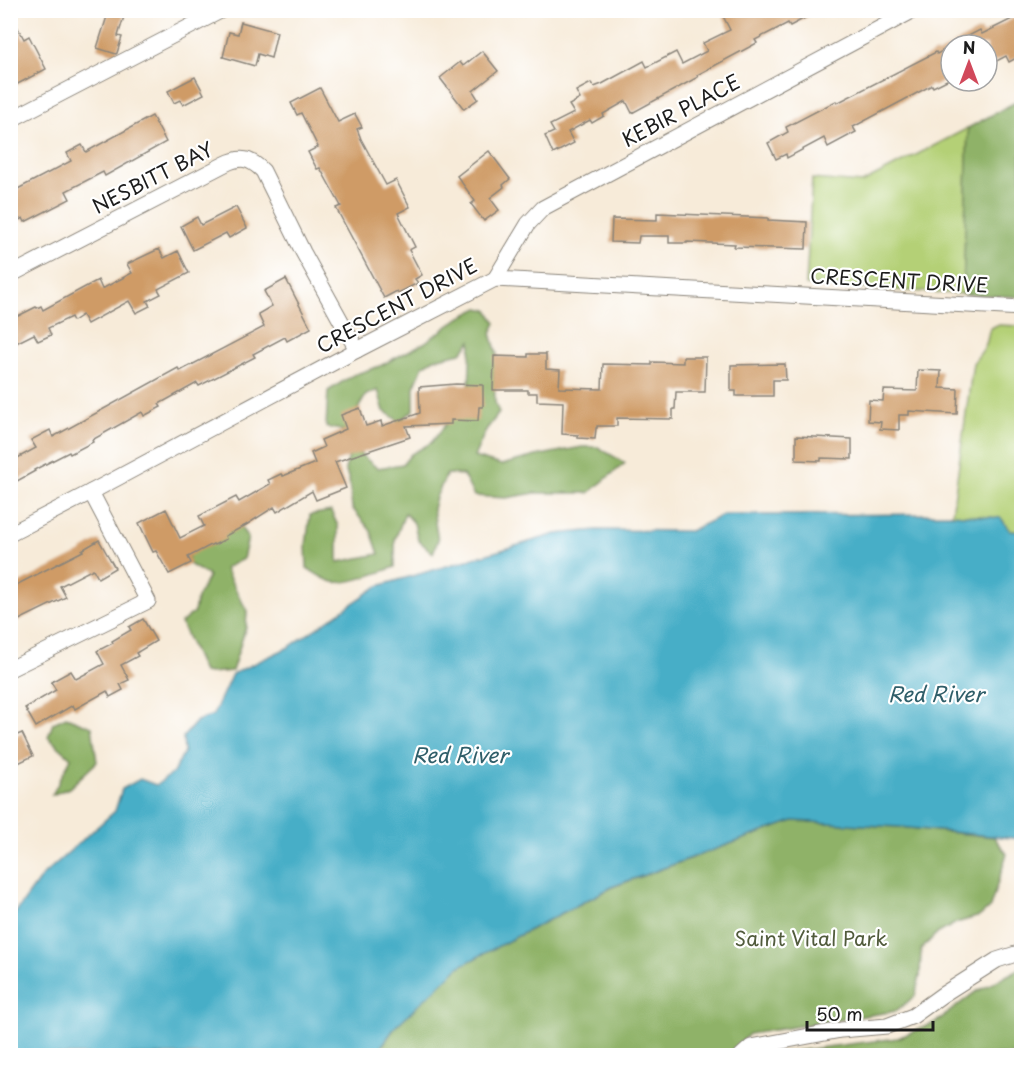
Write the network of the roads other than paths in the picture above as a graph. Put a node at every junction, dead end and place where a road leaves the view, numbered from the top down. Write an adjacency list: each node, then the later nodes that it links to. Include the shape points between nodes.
1 (222, 10): 3 (street)
2 (914, 10): 5 (street, KEBIR PLACE, via 543,208 528,224)
3 (10, 120)
4 (10, 275): 7 (street, NESBITT BAY, via 235,159 244,159 263,171)
5 (495, 279): 6 (street, CRESCENT DRIVE); 7 (street, CRESCENT DRIVE)
6 (1022, 308)
7 (357, 350): 8 (street, CRESCENT DRIVE)
8 (91, 492): 9 (street, CRESCENT DRIVE); 10 (street, via 148,601)
9 (10, 534)
10 (10, 669)
11 (1022, 952): 12 (street, via 997,960 913,1016 887,1026 841,1030 751,1047)
12 (741, 1056)

